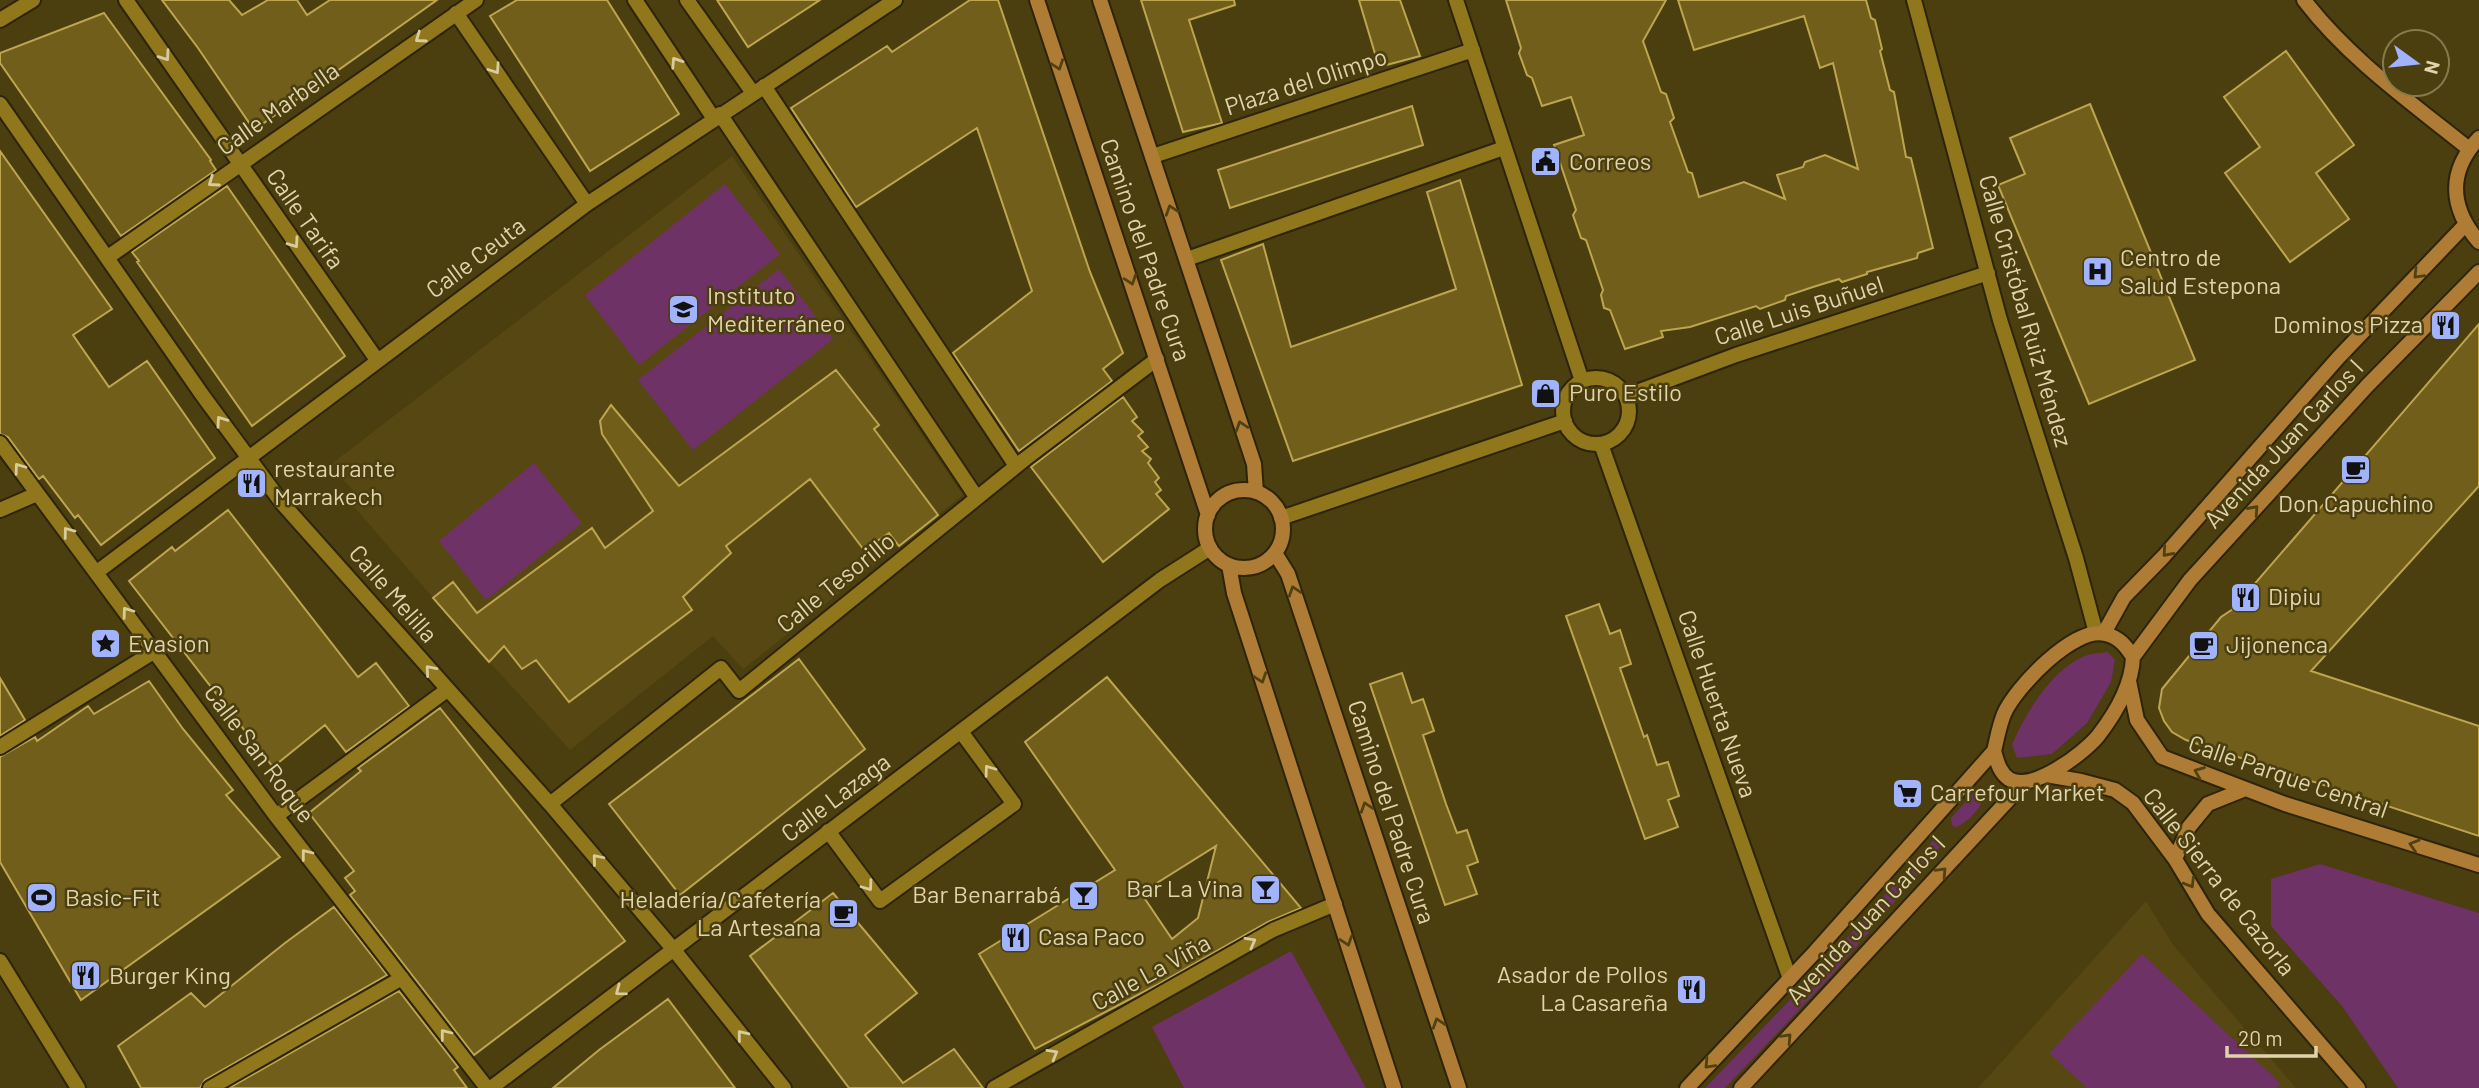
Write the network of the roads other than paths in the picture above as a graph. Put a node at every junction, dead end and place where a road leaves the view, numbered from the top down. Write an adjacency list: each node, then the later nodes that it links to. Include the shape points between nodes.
1 (33, 0): 13 (street)
2 (126, 0): 22 (street, Calle Tarifa, one-way to 22)
3 (476, 0): 12 (street, Calle Marbella)
4 (635, 0): 17 (street, one-way to 4)
5 (687, 0): 15 (street)
6 (895, 0): 15 (street, Calle Ceuta)
7 (1037, 0): 30 (street, Camino del Padre Cura, one-way to 30)
8 (1100, 0): 21 (street, Camino del Padre Cura)
9 (1456, 0): 14 (street)
10 (1914, 0): 29 (street, Calle Cristóbal Ruiz Méndez)
11 (2304, 0): 20 (street, via 2367,66)
12 (456, 13): 22 (street, Calle Marbella, one-way to 22); 23 (street, one-way to 23)
13 (0, 20)
14 (1473, 50): 19 (street); 21 (street, Plaza del Olimpo)
15 (759, 90): 17 (street, Calle Ceuta); 38 (street)
16 (0, 104): 26 (street, Calle Melilla)
17 (717, 117): 23 (street, Calle Ceuta); 41 (street)
18 (2479, 138): 20 (street)
19 (1504, 148): 27 (street); 32 (street)
20 (2469, 149): 24 (street, via 2456,187)
21 (1153, 156): 27 (street, Camino del Padre Cura, one-way to 21)
22 (239, 164): 26 (street, Calle Marbella, one-way to 26); 31 (street, Calle Tarifa, one-way to 31)
23 (587, 204): 31 (street, Calle Ceuta)
24 (2465, 225): 25 (street); 49 (street, one-way to 49, via 2337,358 2124,597)
25 (2479, 242)
26 (108, 257): 37 (street, Calle Melilla, one-way to 26)
27 (1186, 259): 39 (street, Camino del Padre Cura, one-way to 27, via 1254,464)
28 (2479, 272): 51 (street, Avenida Juan Carlos I, one-way to 28, via 2190,580 2367,386)
29 (1988, 273): 33 (street, Calle Luis Buñuel); 49 (street, Calle Cristóbal Ruiz Méndez)
30 (1157, 359): 38 (street, Calle Tesorillo); 43 (street, Camino del Padre Cura)
31 (377, 360): 37 (street, Calle Ceuta)
32 (1582, 381): 33 (street, via 1607,379); 34 (street, via 1564,402)
33 (1626, 396): 36 (street, via 1630,408 1623,432)
34 (1565, 421): 36 (street, via 1579,439); 44 (street)
35 (0, 443): 40 (street, Calle San Roque, one-way to 35)
36 (1601, 444): 69 (street, Calle Huerta Nueva)
37 (247, 458): 48 (street, Calle Ceuta); 53 (street, Calle Melilla, one-way to 37)
38 (1016, 466): 41 (street, Calle Tesorillo)
39 (1256, 492): 43 (street, via 1233,492); 44 (street, via 1276,507)
40 (37, 494): 42 (street); 48 (street, Calle San Roque, one-way to 40)
41 (977, 498): 60 (street, Calle Tesorillo, via 739,691 721,668)
42 (0, 510)
43 (1208, 515): 45 (street)
44 (1281, 518): 46 (street, via 1281,542)
45 (1210, 548): 47 (street); 54 (street, Calle Lazaga, via 1160,580)
46 (1275, 553): 47 (street, via 1254,567); 76 (street, Camino del Padre Cura, one-way to 46, via 1289,574)
47 (1229, 565): 65 (street, one-way to 65, via 1234,593)
48 (97, 572): 50 (street, Calle San Roque, one-way to 48)
49 (2100, 633): 51 (street, via 2123,641); 56 (street, via 2076,639 2026,681 2004,712)
50 (155, 651): 55 (street); 61 (street, Calle San Roque)
51 (2133, 657): 52 (street)
52 (2129, 681): 57 (street, via 2096,738); 59 (street, Calle Parque Central, one-way to 52, via 2162,757 2137,720)
53 (447, 690): 60 (street, Calle Melilla); 61 (street)
54 (962, 733): 62 (street, Calle Lazaga); 62 (street, one-way to 54, via 880,901 1014,804)
55 (0, 747)
56 (1994, 751): 58 (street, via 1998,766 2009,779); 69 (street, Avenida Juan Carlos I)
57 (2046, 775): 58 (street); 63 (street, Calle Sierra de Cazorla, via 2115,790 2133,803)
58 (2024, 783): 78 (street, Avenida Juan Carlos I, one-way to 58)
59 (2243, 790): 63 (street, via 2208,804 2189,827); 64 (street, Calle Parque Central, one-way to 59)
60 (550, 804): 66 (street, Calle Melilla, one-way to 60)
61 (276, 816): 68 (street, Calle San Roque, one-way to 61)
62 (828, 831): 66 (street, Calle Lazaga)
63 (2175, 859): 79 (street, Calle Sierra de Cazorla, one-way to 79, via 2208,914)
64 (2479, 865)
65 (1335, 904): 74 (street, Calle La Viña, one-way to 65, via 1273,930); 75 (street, one-way to 75)
66 (674, 950): 72 (street, Calle Lazaga, one-way to 72); 73 (street, Calle Melilla, one-way to 66)
67 (0, 961): 70 (street)
68 (402, 978): 71 (street); 72 (street, Calle San Roque, one-way to 68)
69 (1790, 979): 77 (street, Avenida Juan Carlos I, one-way to 77)
70 (78, 1088)
71 (210, 1088)
72 (489, 1088)
73 (784, 1088)
74 (994, 1088)
75 (1394, 1088)
76 (1459, 1088)
77 (1686, 1088)
78 (1741, 1088)
79 (2358, 1088)

